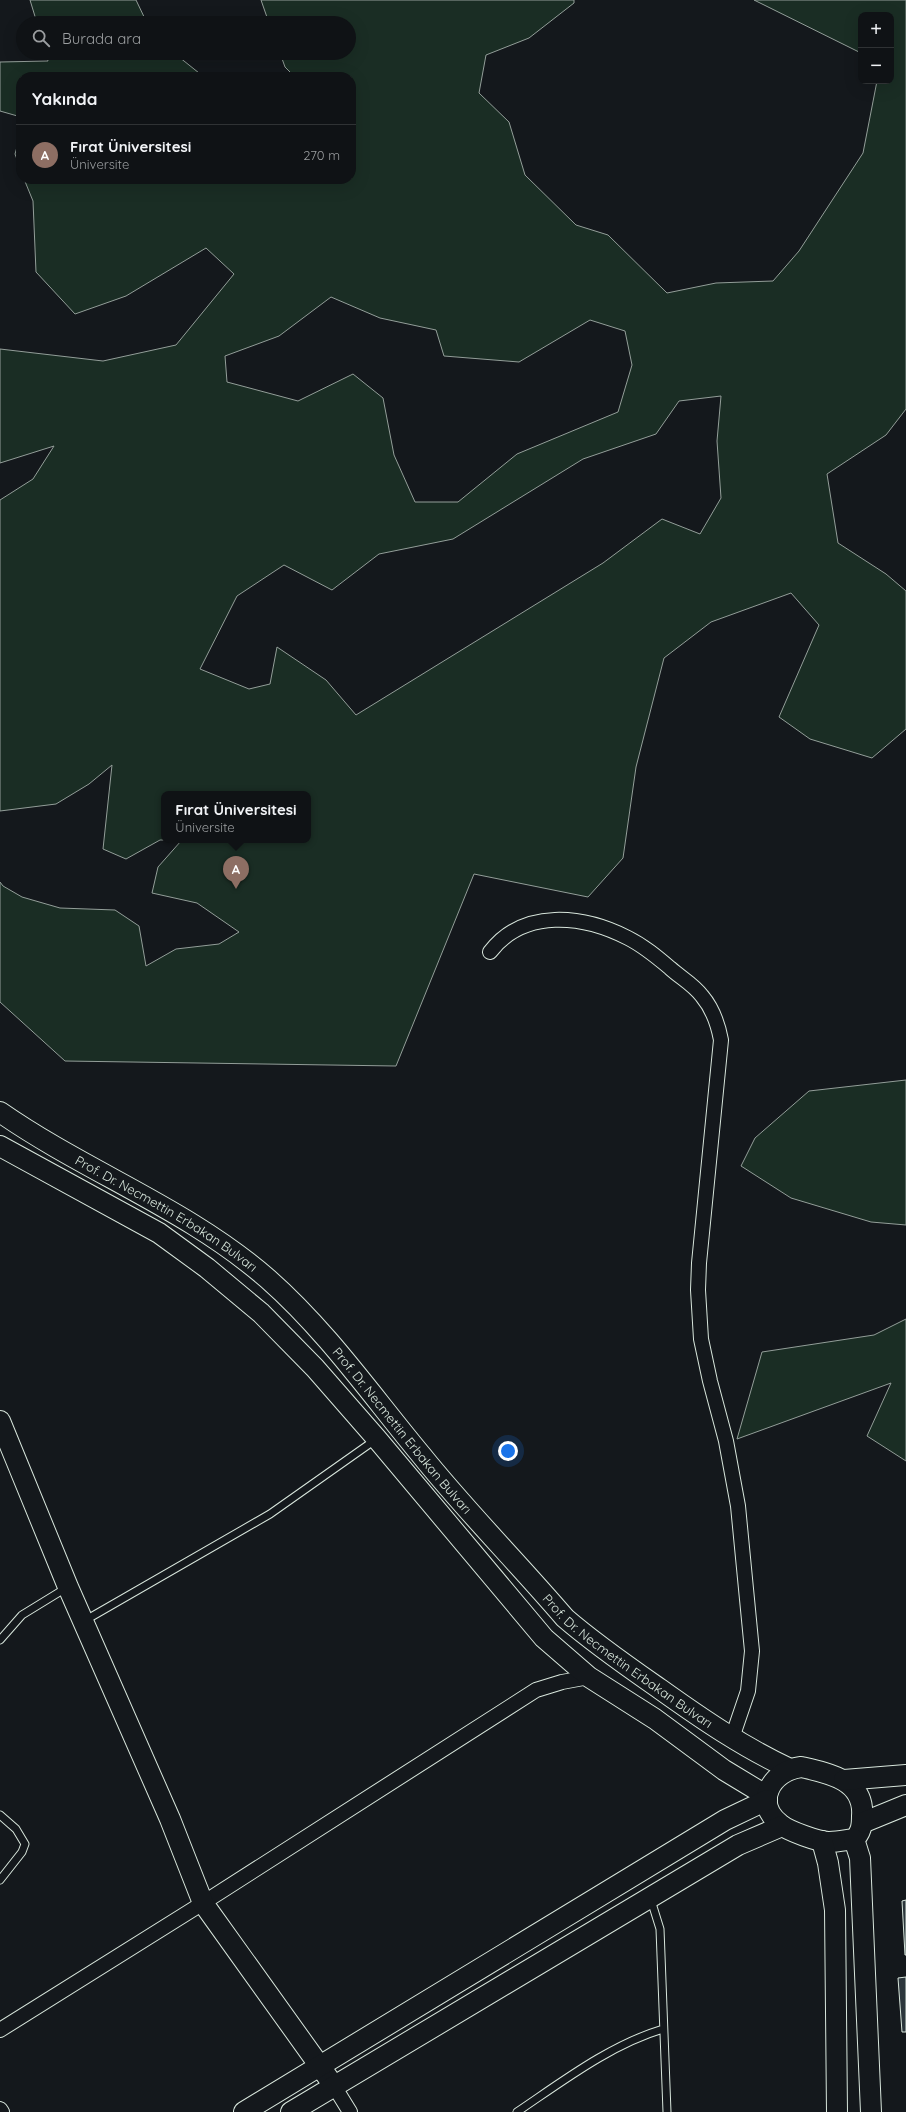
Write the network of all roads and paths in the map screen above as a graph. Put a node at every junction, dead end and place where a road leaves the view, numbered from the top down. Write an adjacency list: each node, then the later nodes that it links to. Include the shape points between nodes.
1 (490, 952): 10 (street, via 506,934 536,921 574,922 612,931 644,947 694,986 710,1008 719,1029 721,1040 698,1290 705,1360 726,1441 738,1506 752,1645 748,1691)
2 (0, 1112): 10 (main road, Prof. Dr. Necmettin Erbakan Bulvarı, via 196,1227 267,1278 308,1317 338,1351 423,1458 564,1618 627,1666)
3 (0, 1146): 5 (main road, Prof. Dr. Necmettin Erbakan Bulvarı, via 159,1233 207,1268 261,1312 316,1368)
4 (0, 1421): 6 (main road)
5 (377, 1439): 7 (lane, via 270,1514); 9 (main road, Prof. Dr. Necmettin Erbakan Bulvarı, via 544,1638)
6 (68, 1587): 7 (main road); 8 (lane, via 22,1615)
7 (84, 1622): 22 (main road)
8 (0, 1640)
9 (589, 1677): 14 (main road, Prof. Dr. Necmettin Erbakan Bulvarı, via 655,1719); 22 (street, via 536,1690)
10 (732, 1738): 11 (main road, Prof. Dr. Necmettin Erbakan Bulvarı, via 761,1756)
11 (790, 1769): 13 (main road, via 800,1767); 14 (main road, via 775,1779)
12 (906, 1775): 13 (main road)
13 (844, 1780): 18 (main road, via 860,1799)
14 (767, 1798): 17 (main road, via 774,1819); 25 (main road, via 725,1820)
15 (906, 1805): 18 (main road)
16 (0, 1815): 20 (lane, via 16,1829 25,1844 22,1852)
17 (782, 1826): 19 (main road); 21 (main road, via 738,1845)
18 (858, 1831): 19 (main road); 35 (main road)
19 (822, 1841): 34 (main road, via 835,1910)
20 (0, 1880)
21 (650, 1897): 23 (lane, via 660,1929); 26 (main road)
22 (203, 1903): 24 (street); 25 (main road)
23 (664, 2029): 32 (lane, via 642,2036 614,2050); 33 (lane)
24 (0, 2030)
25 (320, 2066): 26 (main road); 29 (main road)
26 (334, 2086): 30 (main road); 31 (street)
27 (0, 2109): 28 (street)
28 (2, 2112)
29 (244, 2112)
30 (291, 2112)
31 (350, 2112)
32 (517, 2112)
33 (667, 2112)
34 (837, 2112)
35 (871, 2112)

